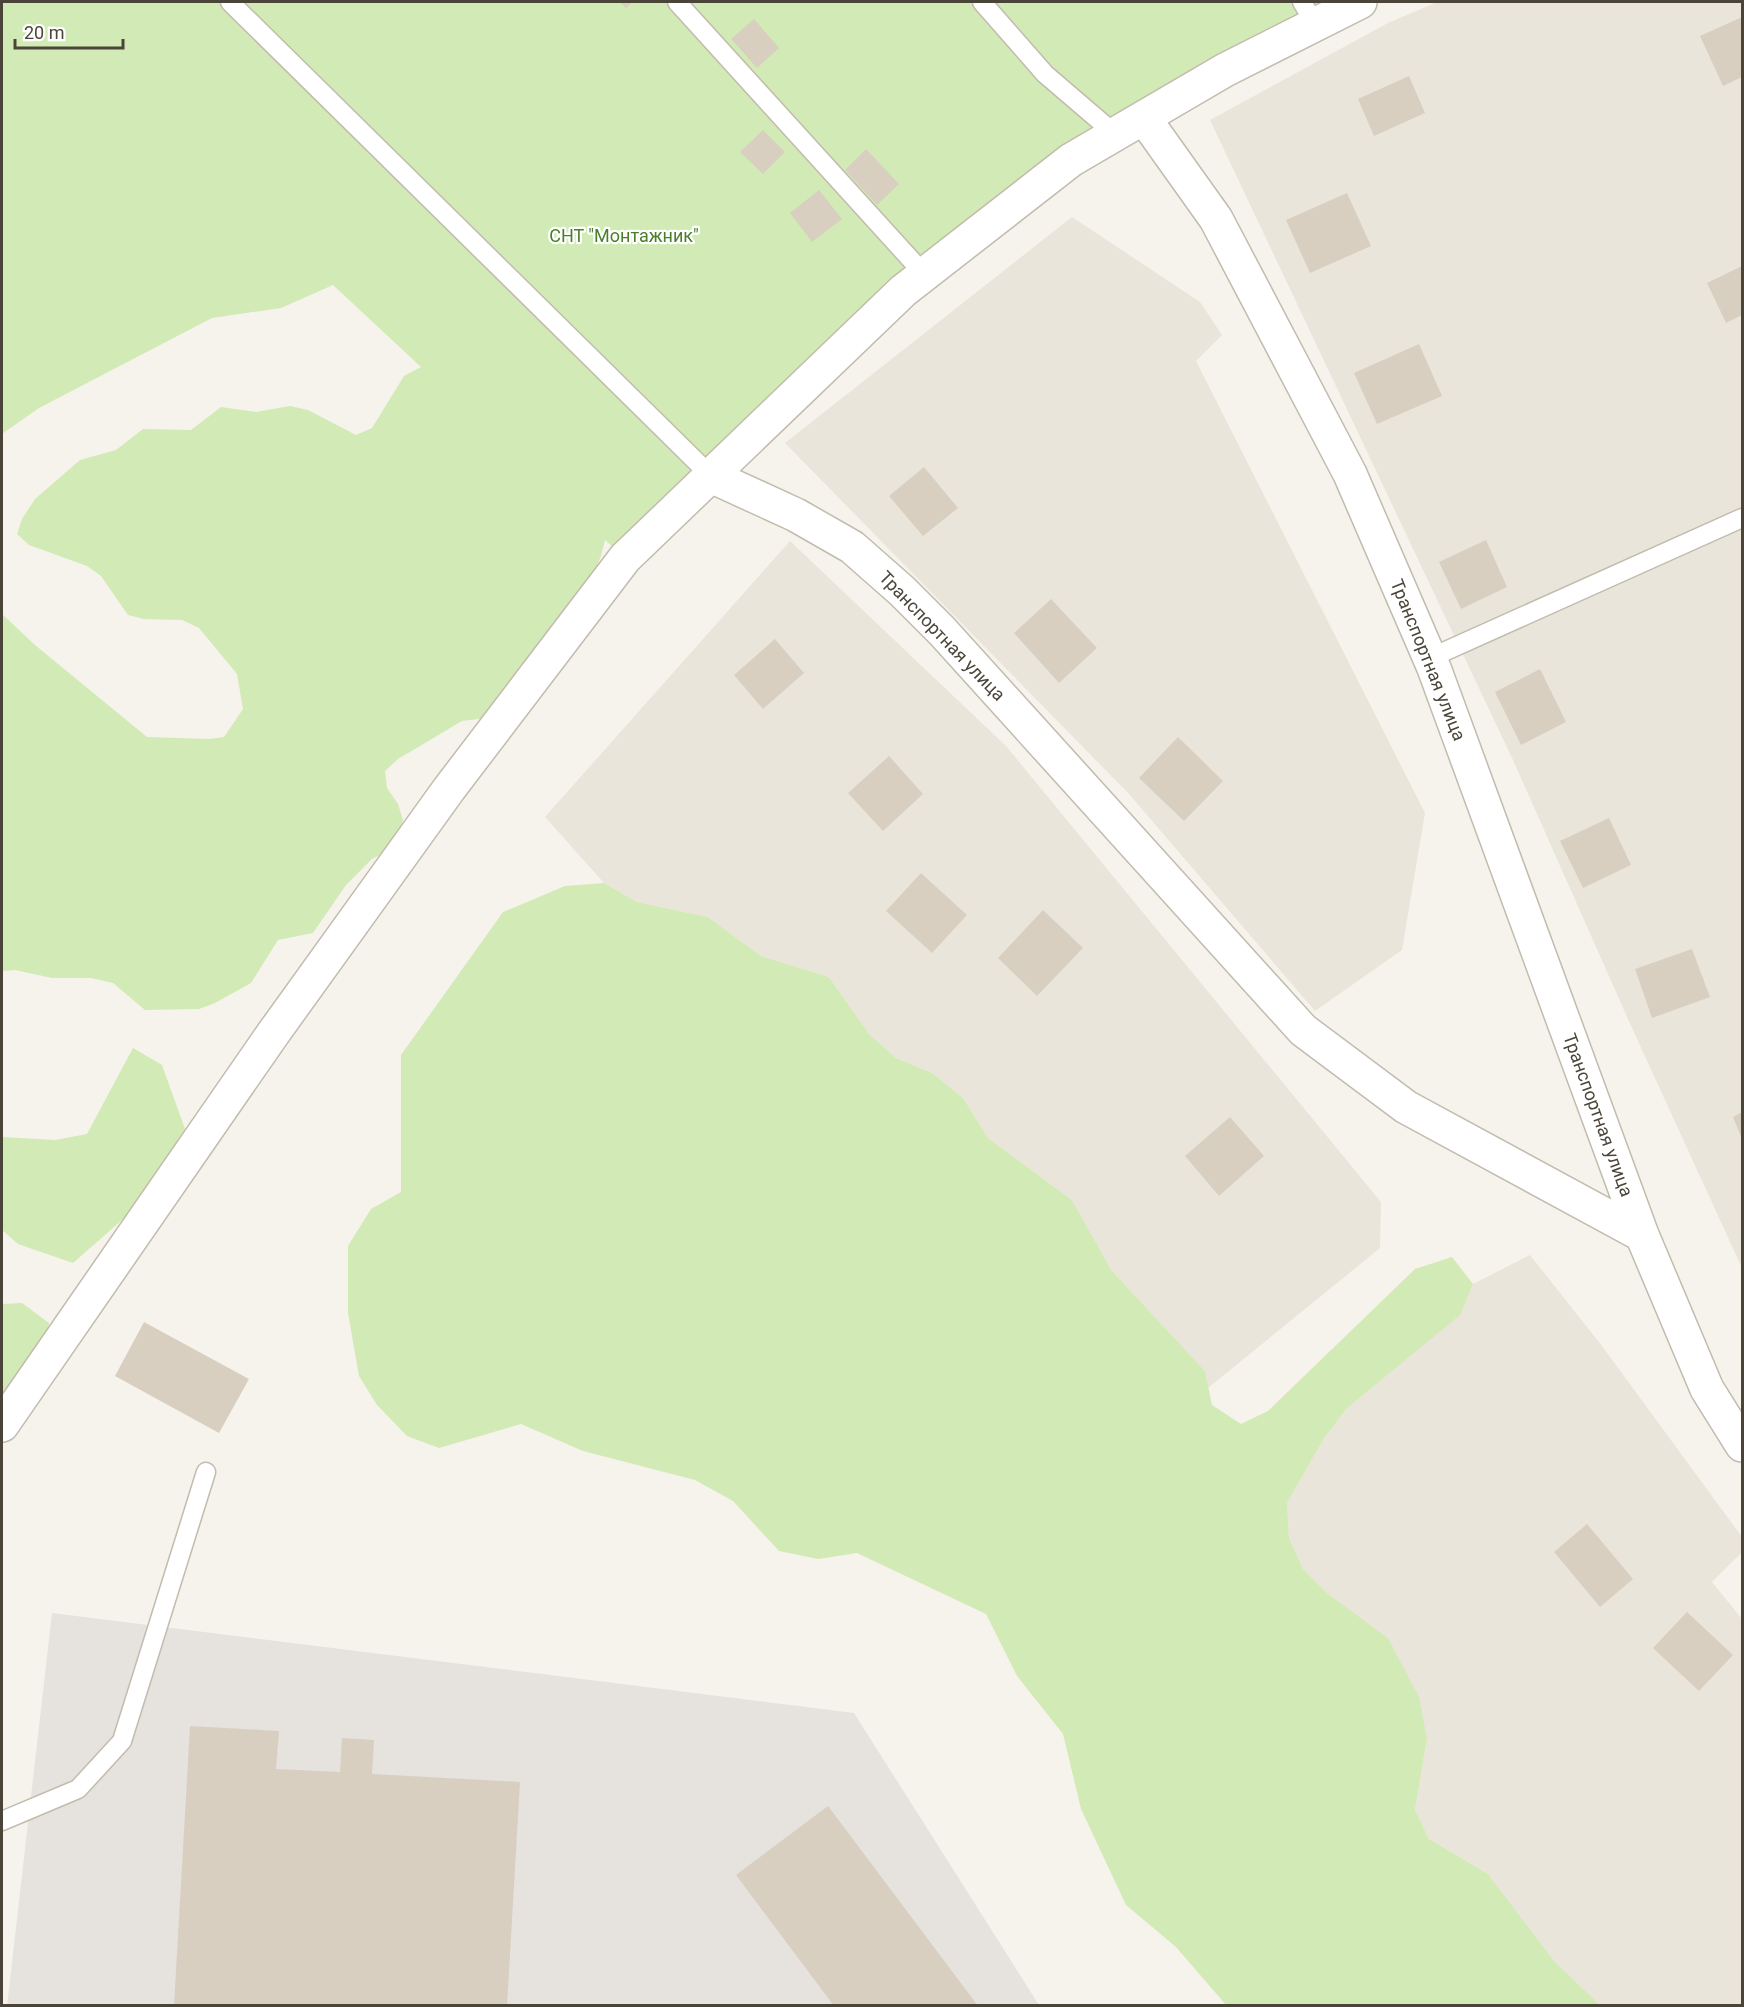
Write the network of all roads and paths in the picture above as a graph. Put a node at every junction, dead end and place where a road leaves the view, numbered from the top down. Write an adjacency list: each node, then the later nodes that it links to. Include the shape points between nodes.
1 (230, 2): 9 (lane)
2 (677, 2): 8 (lane)
3 (982, 2): 7 (lane, via 1045,74)
4 (1360, 2): 5 (street)
5 (1308, 13): 6 (street, via 1225,70)
6 (1144, 118): 7 (street); 11 (street, Транспортная улица, via 1216,219 1350,474)
7 (1115, 134): 8 (street, via 1071,160)
8 (924, 274): 9 (street)
9 (711, 476): 12 (street, Транспортная улица, via 796,515 852,547 902,591 1302,1030 1406,1107); 13 (street, via 626,558 449,789 265,1045)
10 (1743, 518): 11 (lane)
11 (1430, 658): 12 (street, Транспортная улица)
12 (1642, 1235): 14 (street, Транспортная улица, via 1707,1389)
13 (2, 1425)
14 (1743, 1445)
15 (206, 1472): 16 (lane, via 122,1741 78,1789)
16 (2, 1821)

